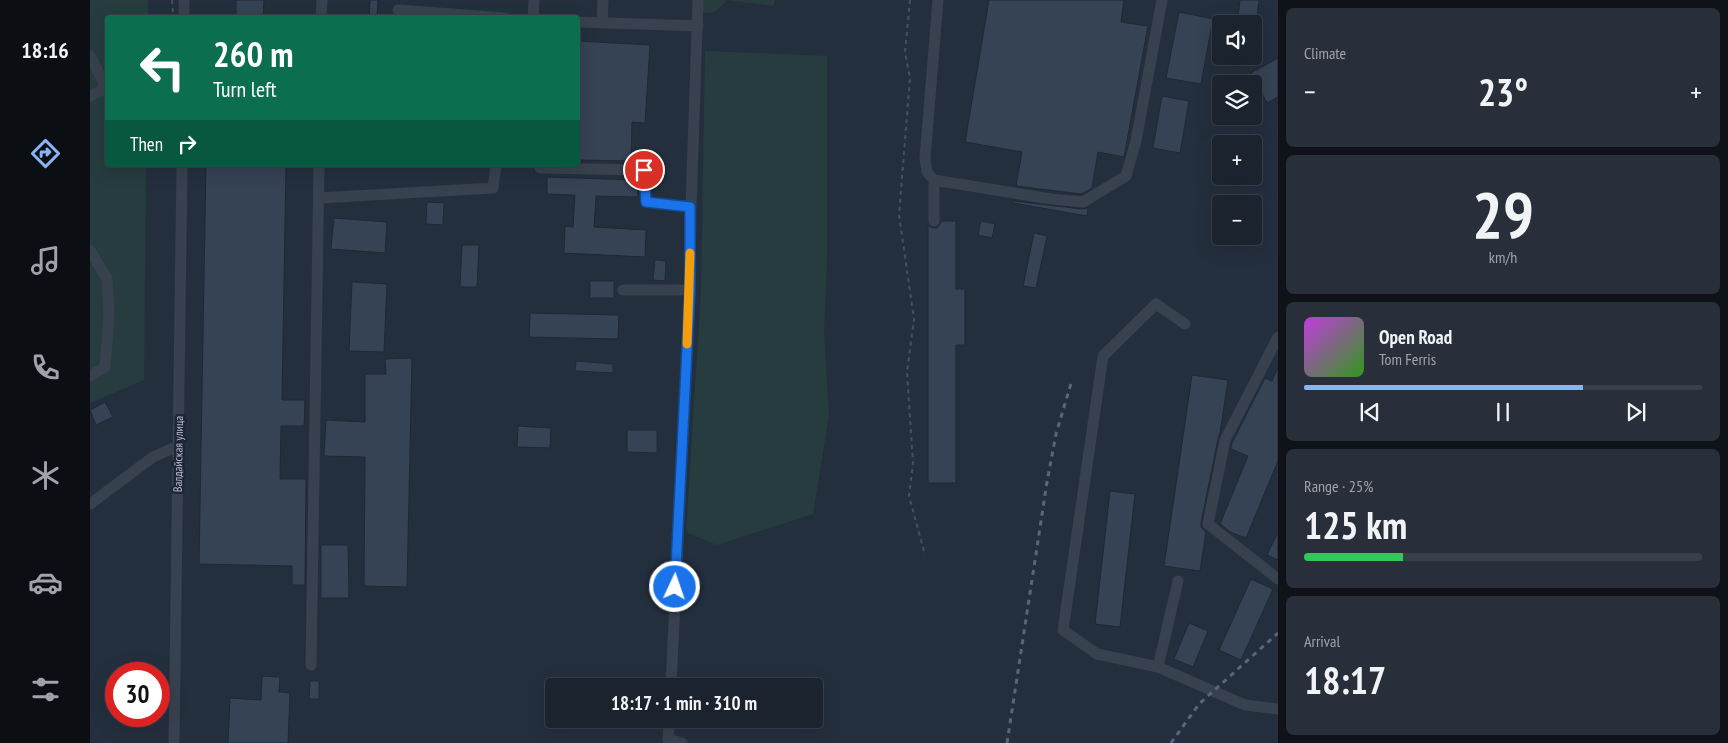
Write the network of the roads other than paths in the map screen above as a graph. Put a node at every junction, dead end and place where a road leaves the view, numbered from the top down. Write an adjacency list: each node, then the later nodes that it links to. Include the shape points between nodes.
1 (184, 0): 9 (street)
2 (322, 0): 10 (street)
3 (534, 0): 12 (street)
4 (603, 0): 14 (street)
5 (698, 0): 15 (street)
6 (938, 0): 24 (street, via 925,158 927,172)
7 (1162, 0): 24 (street, via 1136,141 1126,176 1083,202)
8 (398, 10): 11 (street)
9 (184, 15)
10 (321, 15)
11 (465, 15)
12 (533, 15)
13 (580, 22): 14 (street)
14 (602, 23): 15 (street)
15 (698, 26): 26 (street)
16 (90, 56): 17 (street)
17 (105, 83)
18 (105, 88): 19 (street)
19 (90, 96)
20 (182, 167): 34 (street, Валдайская улица)
21 (319, 167): 25 (street)
22 (496, 167): 25 (street, via 493,188)
23 (540, 168): 26 (street, via 644,170 646,202)
24 (934, 180): 27 (street)
25 (319, 198): 38 (street)
26 (690, 207): 30 (street)
27 (934, 221)
28 (90, 250): 33 (street, via 107,278 109,315 105,368)
29 (623, 290): 30 (street)
30 (690, 290): 40 (street)
31 (1185, 324): 39 (street, via 1156,304 1103,356 1063,630 1097,654)
32 (1278, 337): 36 (street, via 1225,440 1208,524)
33 (90, 376)
34 (178, 446): 35 (street, via 153,456); 44 (street, Валдайская улица)
35 (90, 504)
36 (1278, 579)
37 (1178, 581): 39 (street)
38 (311, 665)
39 (1158, 667): 41 (street, via 1245,705)
40 (670, 678)
41 (1278, 709)
42 (669, 728): 43 (street)
43 (668, 741): 45 (street)
44 (174, 743)
45 (682, 743)

